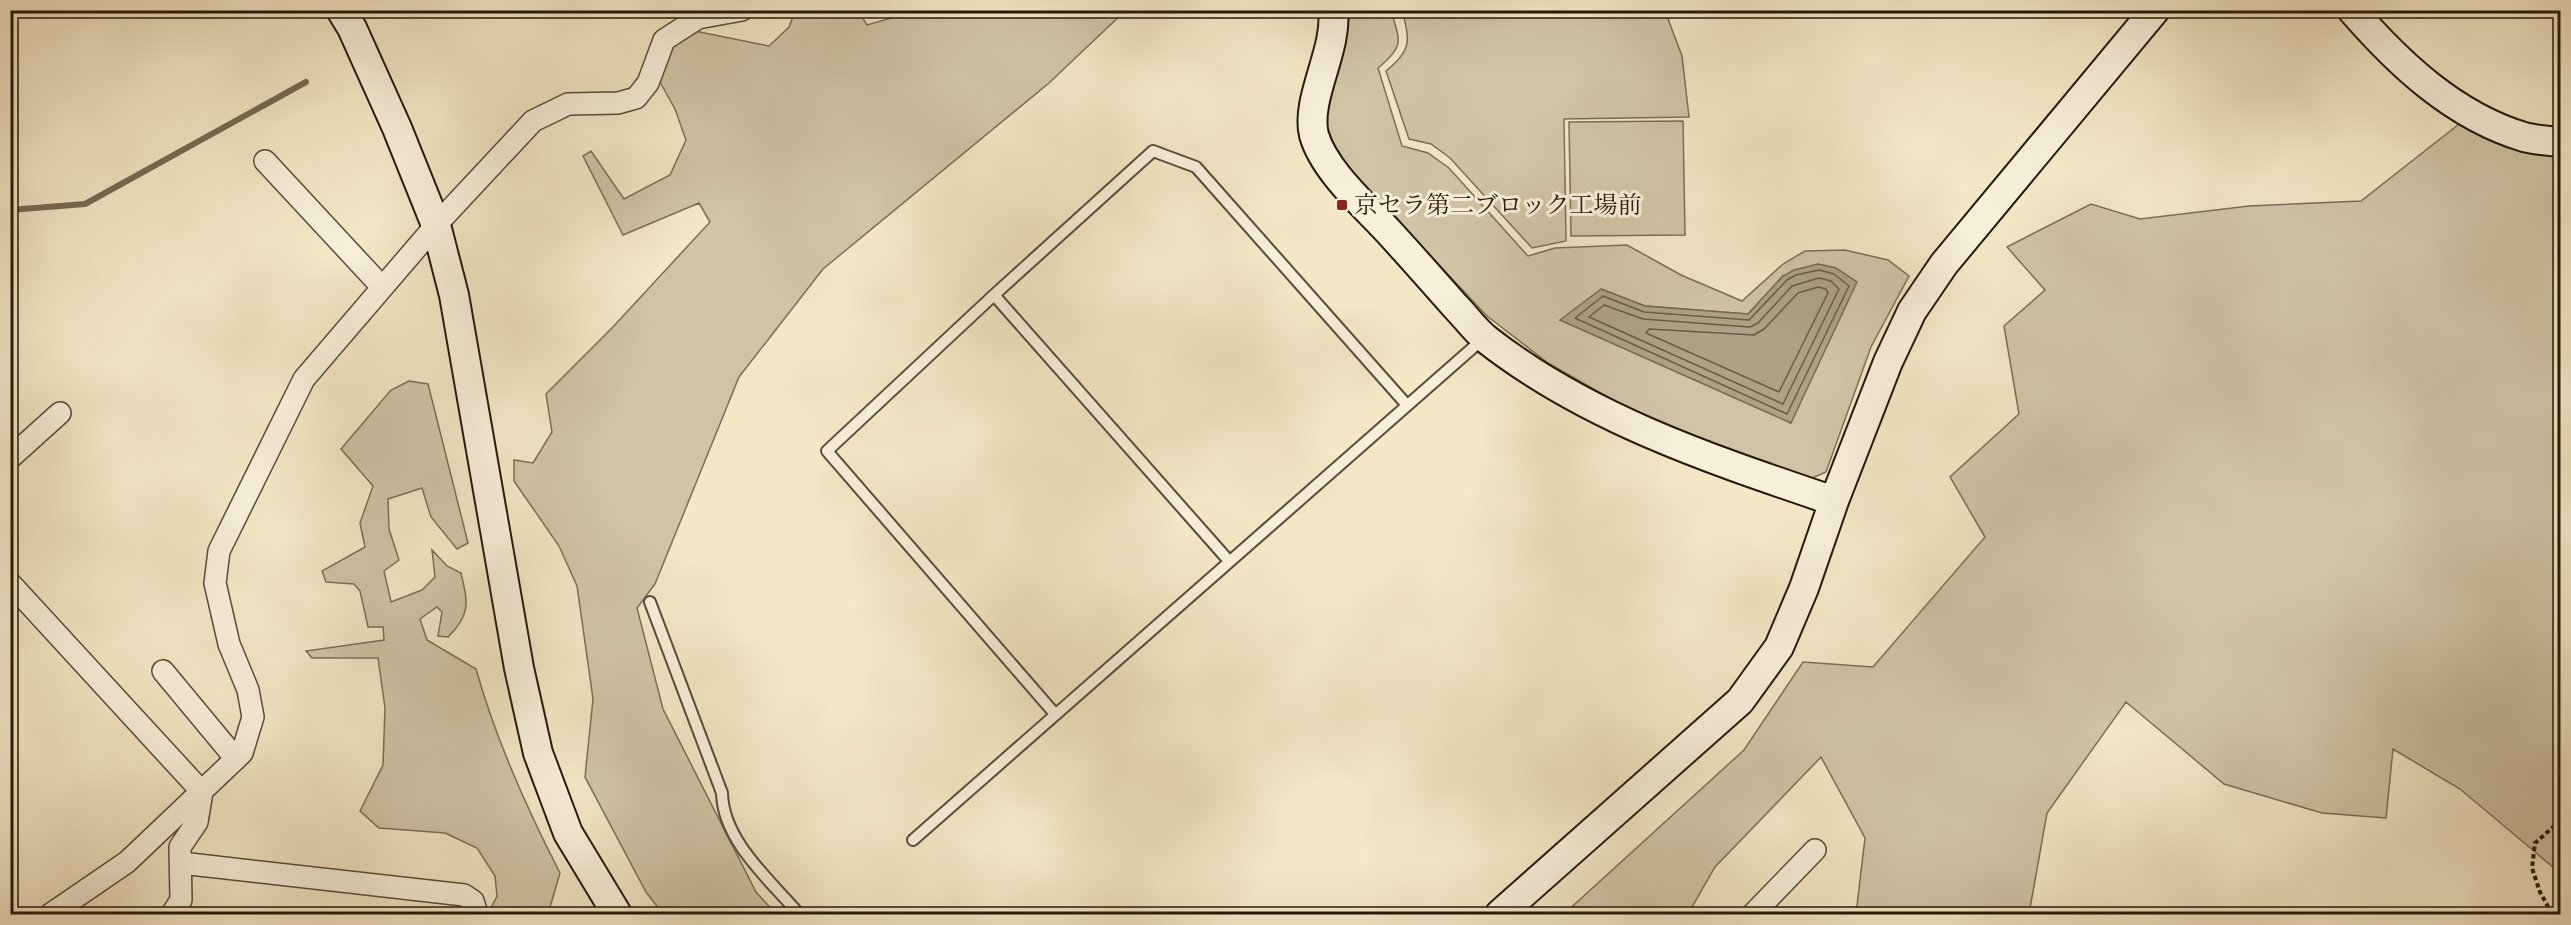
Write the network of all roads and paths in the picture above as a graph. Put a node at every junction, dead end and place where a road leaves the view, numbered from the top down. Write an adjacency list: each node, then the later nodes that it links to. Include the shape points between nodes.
1 (341, 10): 8 (street, via 397,128)
2 (742, 10): 8 (street, via 698,18 664,40 648,83 636,98 618,103 568,104 533,121)
3 (1333, 10): 11 (street, via 1332,36 1313,112 1314,134 1323,155)
4 (2155, 10): 15 (street, via 1944,264 1912,311)
5 (2352, 10): 6 (street, via 2430,88 2485,121 2525,137)
6 (2560, 142)
7 (265, 161): 9 (street)
8 (436, 225): 9 (street); 30 (street, via 454,295 519,668 538,753 568,833)
9 (382, 287): 21 (street, via 304,378 219,551 215,583 229,644 248,690 253,717 243,753)
10 (994, 295): 12 (lane, via 1154,151 1196,166); 16 (lane); 20 (lane, via 826,451)
11 (1484, 338): 12 (lane); 15 (street, via 1572,396 1630,425 1719,462)
12 (1406, 404): 16 (lane)
13 (60, 413): 14 (street)
14 (10, 458)
15 (1834, 501): 32 (street, via 1779,647 1740,701)
16 (1229, 561): 20 (lane)
17 (10, 583): 22 (street)
18 (650, 602): 31 (lane, via 738,843)
19 (163, 671): 21 (street)
20 (1055, 714): 24 (lane)
21 (236, 759): 22 (street)
22 (202, 792): 26 (street, via 197,822 180,847); 27 (street, via 127,862)
23 (2560, 821): 34 (path, via 2535,843 2532,868)
24 (913, 840)
25 (1815, 850): 33 (street)
26 (181, 863): 28 (street, via 181,900); 29 (street, via 464,895 473,901)
27 (51, 915)
28 (172, 915)
29 (477, 915)
30 (617, 915)
31 (799, 915)
32 (1500, 915)
33 (1753, 915)
34 (2552, 915)

